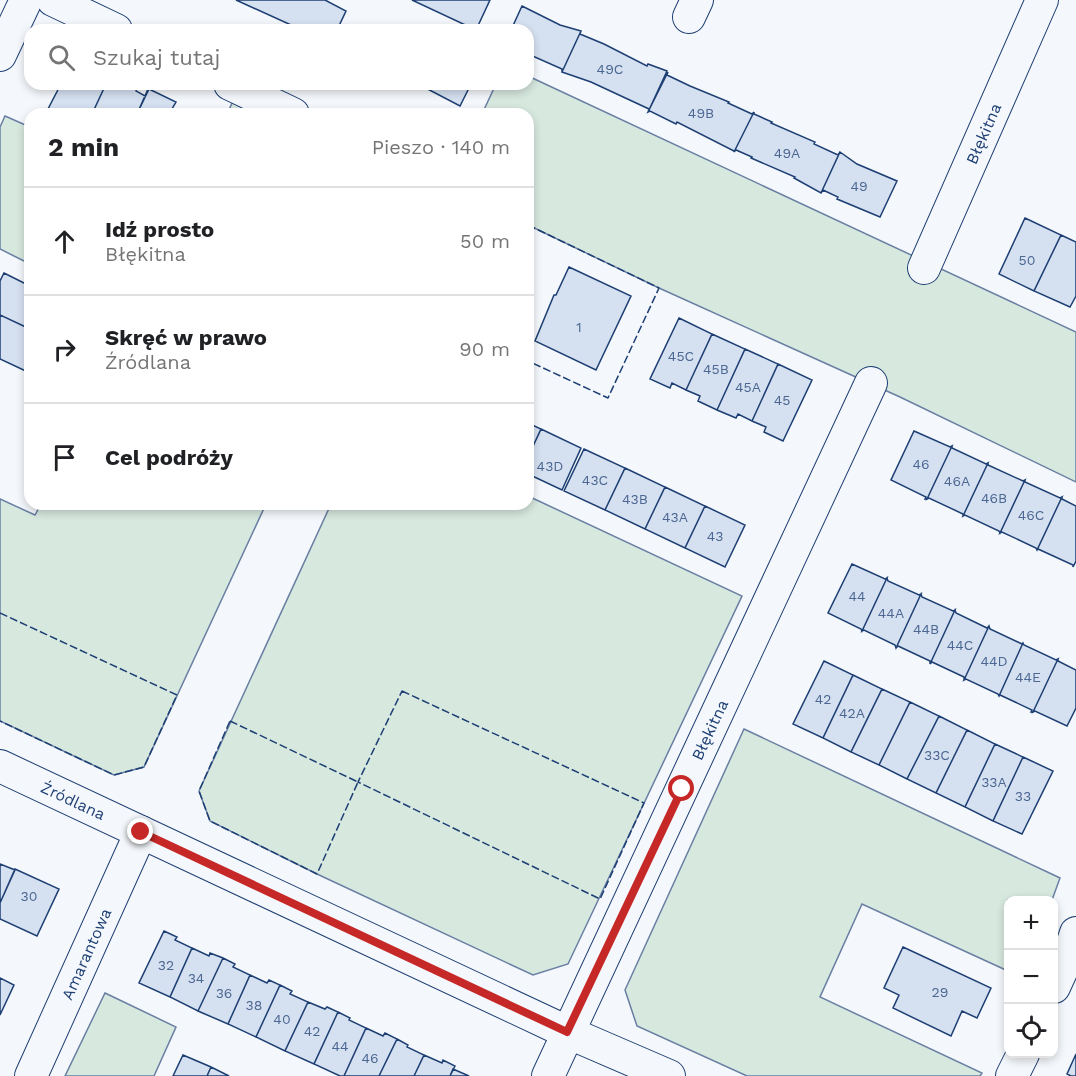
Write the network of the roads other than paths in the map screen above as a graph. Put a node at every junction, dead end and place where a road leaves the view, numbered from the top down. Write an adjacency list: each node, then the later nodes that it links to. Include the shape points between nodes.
1 (26, 0): 5 (street)
2 (53, 0): 4 (street)
3 (1042, 0): 8 (street, Błękitna)
4 (104, 24)
5 (0, 55)
6 (243, 90): 7 (street)
7 (280, 108)
8 (924, 268)
9 (871, 383): 14 (street, Błękitna)
10 (0, 766): 11 (street, Źródlana)
11 (141, 832): 14 (street, Źródlana); 16 (street, Amarantowa)
12 (1076, 933): 13 (street)
13 (1058, 977)
14 (567, 1032): 17 (street, Błękitna); 18 (street, Źródlana)
15 (1021, 1058): 19 (street)
16 (31, 1076)
17 (548, 1076)
18 (669, 1076)
19 (1012, 1076)

